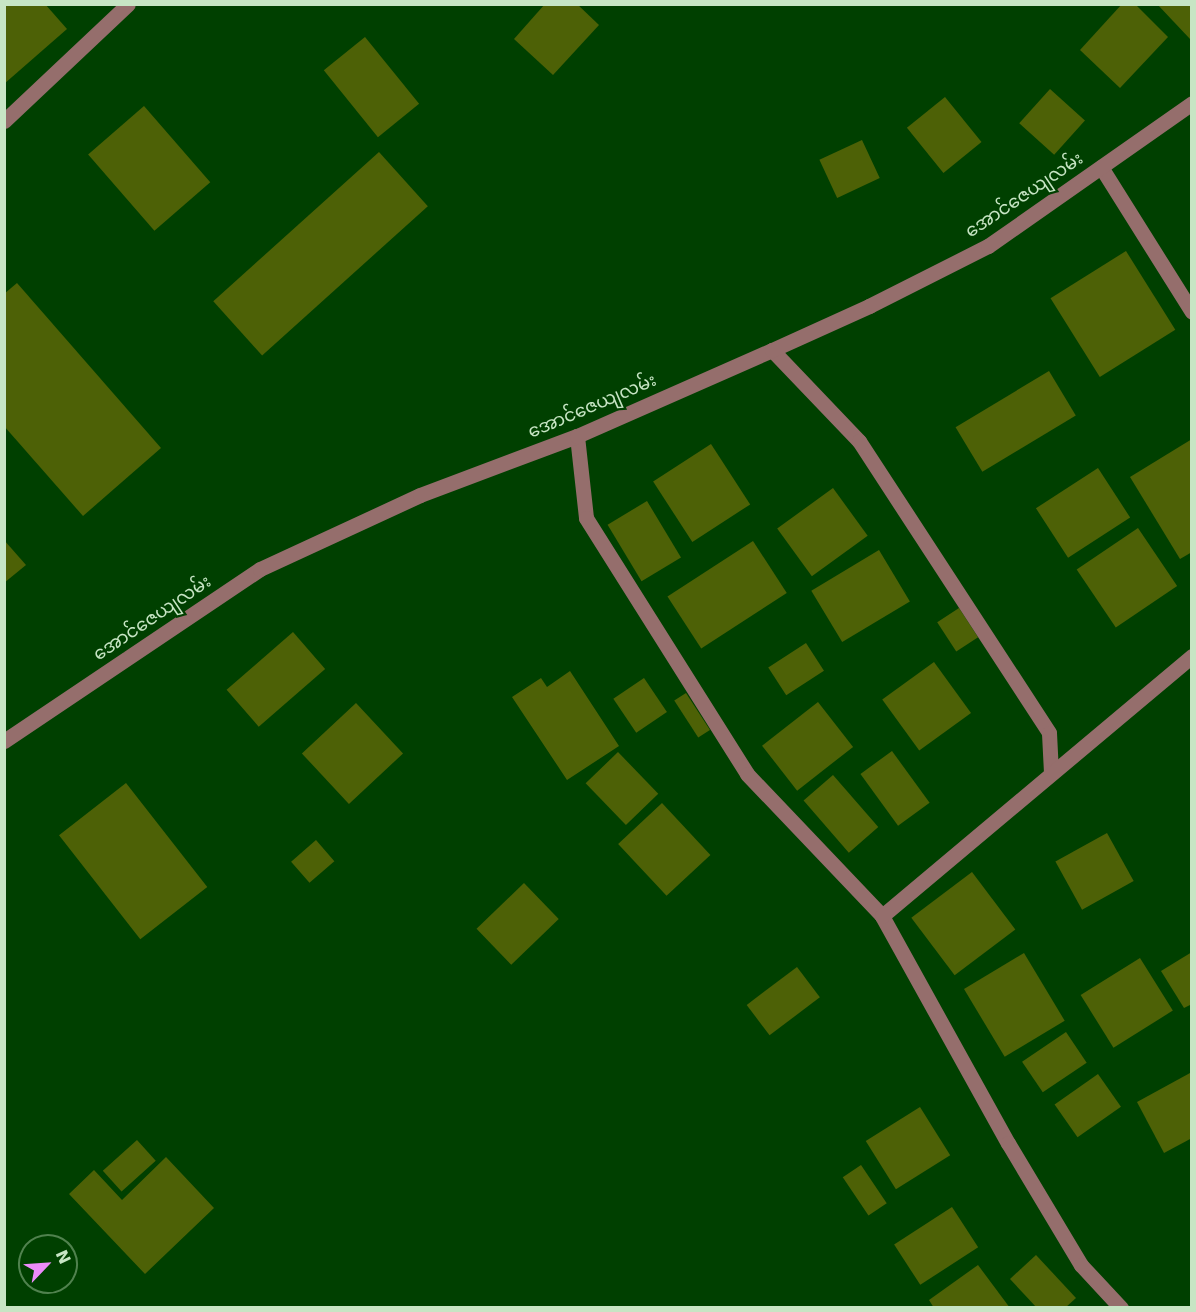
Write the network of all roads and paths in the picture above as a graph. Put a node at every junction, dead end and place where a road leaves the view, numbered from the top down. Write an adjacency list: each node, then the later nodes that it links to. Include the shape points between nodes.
1 (128, 4): 3 (street)
2 (1191, 103): 4 (street, အောင်ဇေယျလမ်း)
3 (4, 121)
4 (1101, 166): 5 (street); 6 (street, အောင်ဇေယျလမ်း, via 988,246)
5 (1191, 312)
6 (772, 350): 7 (street, အောင်ဇေယျလမ်း); 10 (street, via 866,451 1049,733)
7 (577, 436): 9 (street, အောင်ဇေယျလမ်း, via 420,495 260,569); 11 (street, via 586,518 747,774)
8 (1191, 656): 10 (street)
9 (4, 741)
10 (1051, 773): 11 (street)
11 (882, 916): 12 (street, via 1081,1265)
12 (1121, 1308)

